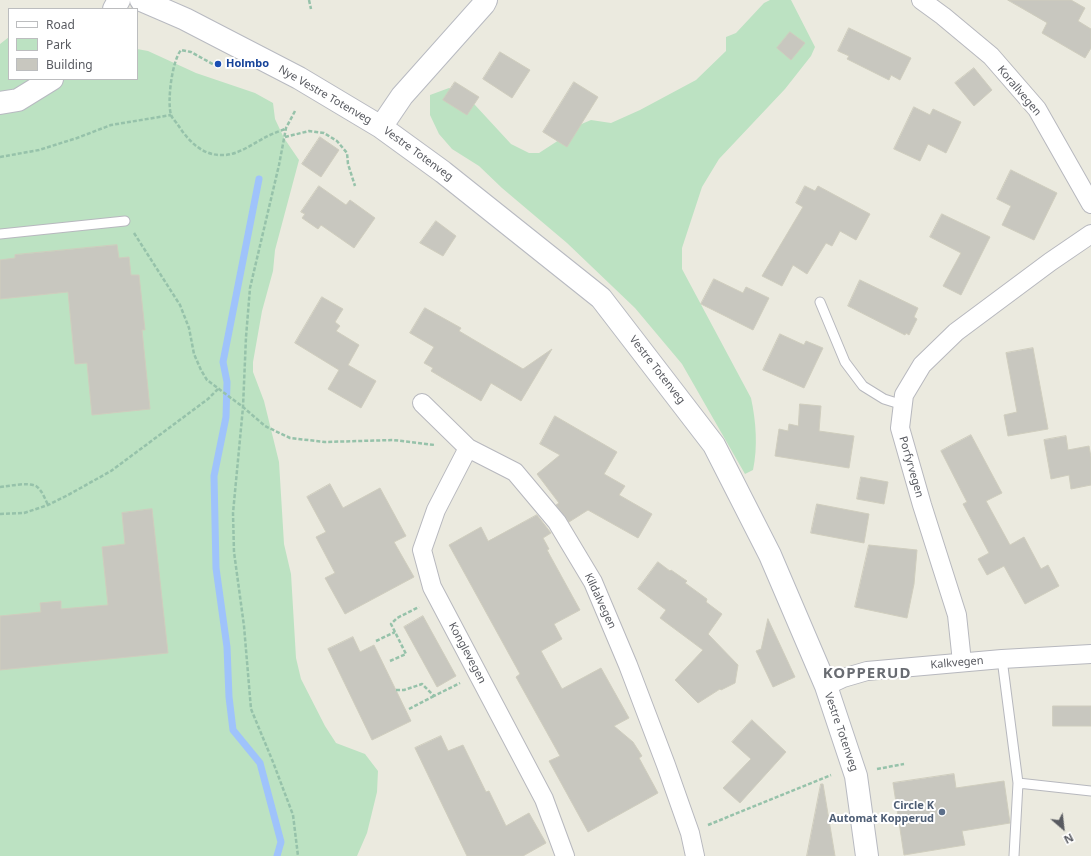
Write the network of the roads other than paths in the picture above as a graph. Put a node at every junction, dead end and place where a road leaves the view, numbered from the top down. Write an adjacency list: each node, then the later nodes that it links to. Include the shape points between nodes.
1 (141, 0): 6 (main road, Nye Vestre Totenveg, via 185,19 299,78)
2 (486, 0): 6 (main road, Vestre Totenveg, via 402,96)
3 (920, 0): 7 (street, Korallvegen, via 990,56 1037,109)
4 (50, 80): 5 (main road, via 18,100)
5 (0, 102)
6 (381, 127): 18 (main road, Vestre Totenveg, via 443,172 601,298 714,445 770,555)
7 (1091, 204)
8 (125, 221): 9 (lane)
9 (0, 234)
10 (1091, 234): 13 (street, Porfyrvegen, via 956,332 922,365 904,394)
11 (820, 302): 13 (lane, via 845,362 863,386 884,399)
12 (422, 403): 14 (street, Kildalvegen)
13 (903, 405): 17 (street, Porfyrvegen, via 900,428 957,615)
14 (468, 448): 21 (street, Konglevegen, via 436,510 422,550 432,587 544,800); 22 (street, Kildalvegen, via 515,472 557,522 593,582 666,765 690,833)
15 (1091, 654): 16 (street, Kalkvegen)
16 (1002, 659): 17 (street, Kalkvegen); 19 (lane)
17 (962, 662): 18 (street, Kalkvegen, via 867,671)
18 (826, 686): 23 (main road, Vestre Totenveg, via 865,770)
19 (1018, 783): 20 (lane); 24 (lane)
20 (1091, 791)
21 (565, 856)
22 (695, 856)
23 (867, 856)
24 (1014, 856)

